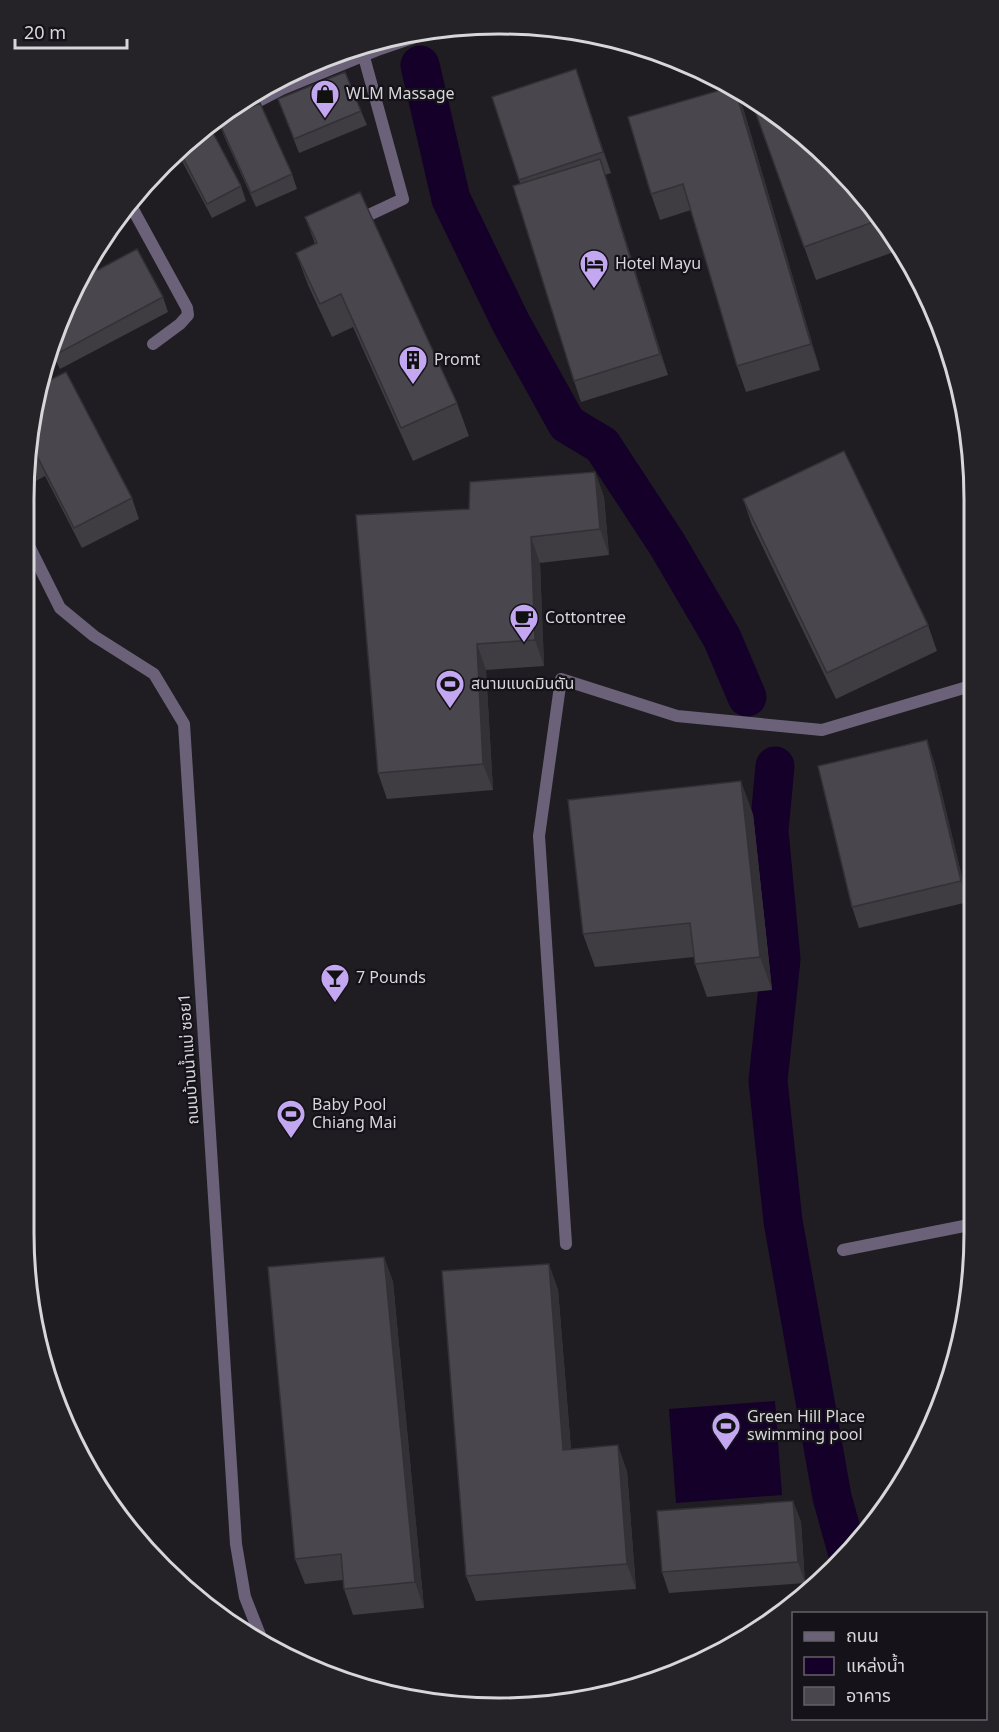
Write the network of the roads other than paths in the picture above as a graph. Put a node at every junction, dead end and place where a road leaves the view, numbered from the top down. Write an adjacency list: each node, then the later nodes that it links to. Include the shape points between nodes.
1 (388, 48): 2 (street)
2 (364, 57): 3 (street); 5 (street, via 403,200)
3 (273, 94)
4 (134, 212): 6 (street, via 188,315)
5 (342, 227)
6 (153, 344)
7 (34, 556): 12 (street, ถนนบ้านน้ำแม่ ซอย1, via 60,608 94,636 154,674 184,724 236,1544 245,1597)
8 (964, 688): 10 (street, via 822,730 677,716 561,679 539,836)
9 (964, 1226): 11 (street)
10 (566, 1244)
11 (843, 1250)
12 (258, 1629)

